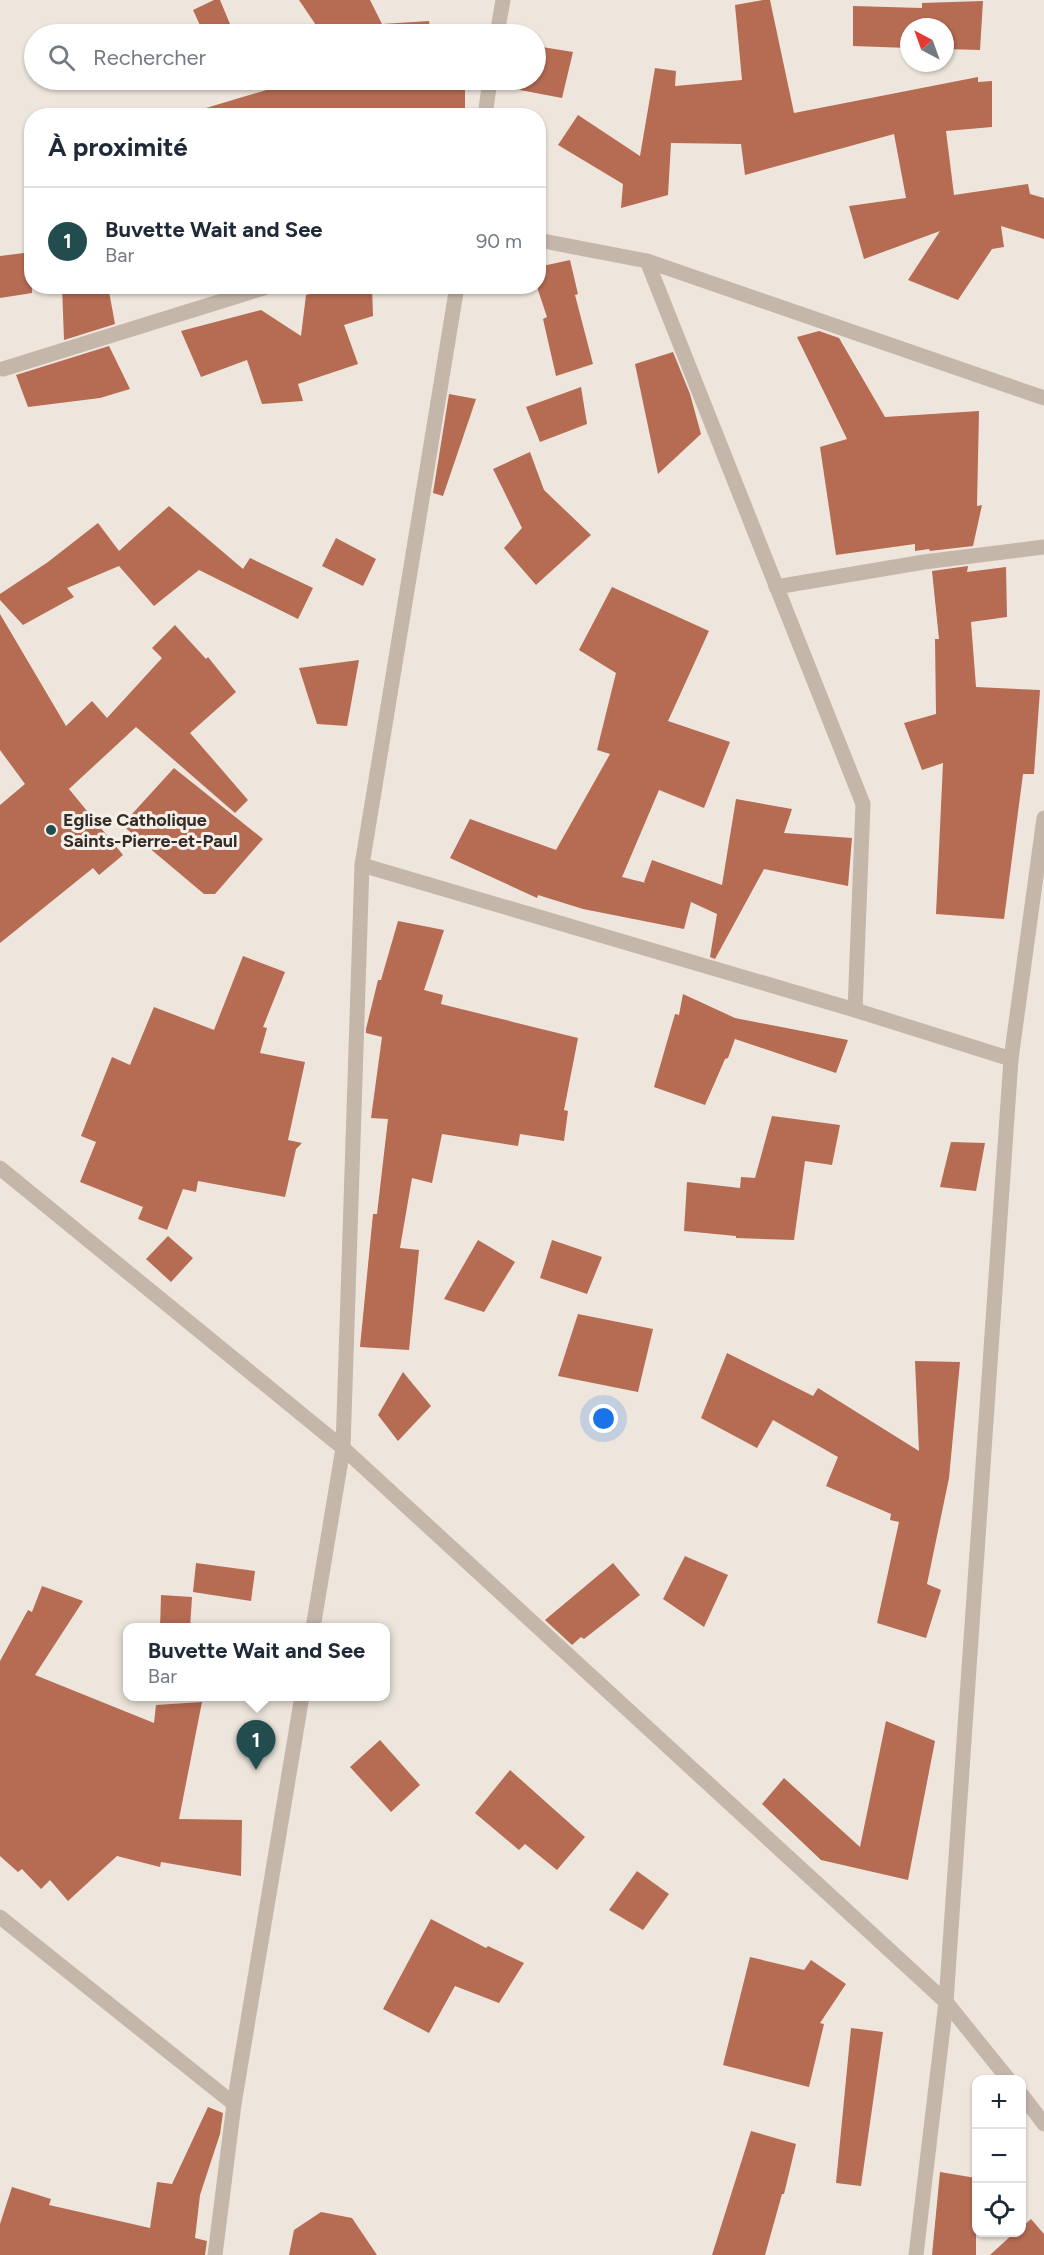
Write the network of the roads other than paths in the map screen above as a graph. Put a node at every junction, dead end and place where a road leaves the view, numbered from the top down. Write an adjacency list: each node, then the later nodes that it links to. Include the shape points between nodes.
1 (503, 0): 2 (street)
2 (499, 24)
3 (489, 90): 4 (street)
4 (486, 108)
5 (546, 242): 6 (street)
6 (647, 261): 10 (street); 12 (street)
7 (244, 294): 9 (street)
8 (456, 294): 14 (street)
9 (3, 369)
10 (1044, 398)
11 (1044, 547): 12 (street)
12 (776, 587): 15 (street, via 863,804)
13 (1044, 818): 16 (street)
14 (362, 865): 15 (street); 18 (street)
15 (855, 1010): 16 (street)
16 (1011, 1059): 22 (street)
17 (0, 1168): 18 (street)
18 (343, 1448): 19 (street); 22 (street)
19 (314, 1623)
20 (301, 1701): 25 (street)
21 (0, 1917): 25 (street)
22 (946, 2002): 23 (street); 28 (street)
23 (1006, 2075)
24 (1026, 2100): 26 (street)
25 (234, 2104): 27 (street)
26 (1044, 2124)
27 (215, 2255)
28 (915, 2255)

